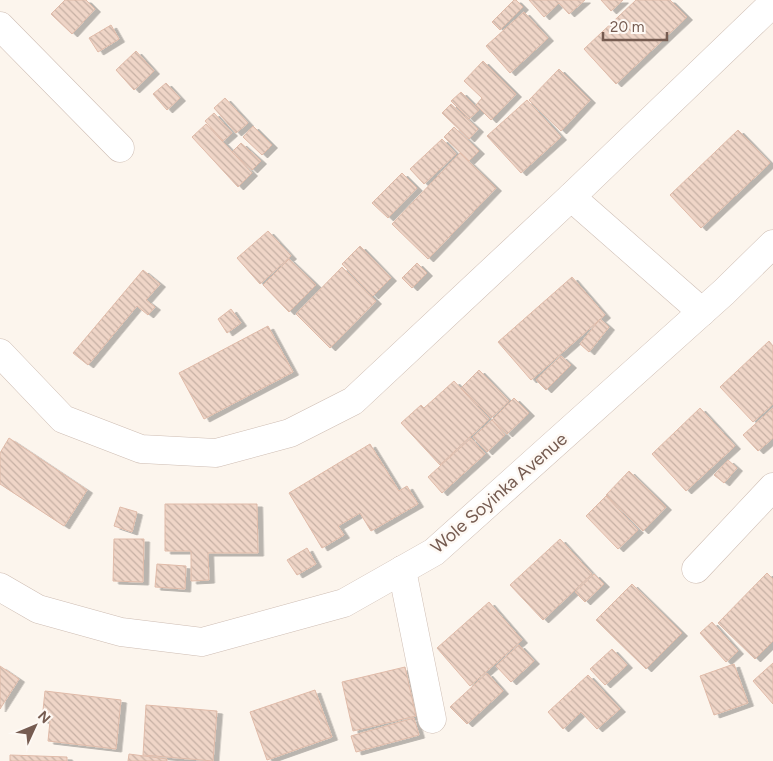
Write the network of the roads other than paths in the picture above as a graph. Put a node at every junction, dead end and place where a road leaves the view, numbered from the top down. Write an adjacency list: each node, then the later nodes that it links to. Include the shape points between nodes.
1 (773, 3): 4 (street)
2 (0, 26): 3 (street)
3 (120, 148)
4 (572, 197): 6 (street); 7 (street, via 353,401 290,433 216,453 141,449 63,419)
5 (773, 244): 6 (street, Wole Soyinka Avenue)
6 (702, 312): 10 (street, Wole Soyinka Avenue, via 434,552)
7 (0, 353)
8 (773, 487): 9 (street)
9 (696, 569)
10 (402, 570): 11 (street, Wole Soyinka Avenue, via 344,603 202,642 112,630 38,609); 12 (street)
11 (0, 587)
12 (432, 719)

